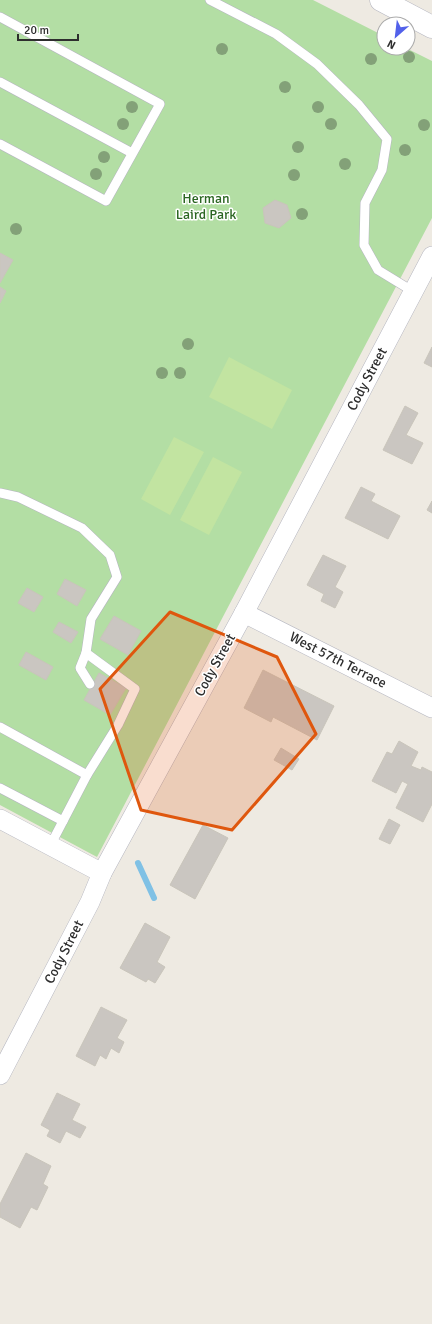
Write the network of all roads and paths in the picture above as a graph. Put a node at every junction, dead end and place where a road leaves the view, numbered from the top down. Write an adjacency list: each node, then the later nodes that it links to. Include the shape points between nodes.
1 (210, 0): 9 (lane, via 276,34 317,64 360,105 387,138 382,170 365,203 364,245 378,270)
2 (381, 0): 4 (main road)
3 (0, 17): 7 (lane, via 160,104)
4 (432, 27)
5 (0, 82): 7 (lane)
6 (0, 144): 7 (lane, via 106,201)
7 (132, 153)
8 (432, 256): 9 (street, Cody Street)
9 (414, 292): 11 (street, Cody Street)
10 (0, 493): 12 (lane, via 18,497 82,528 110,555 117,577 91,619)
11 (244, 613): 14 (street, West 57th Terrace); 21 (street, Cody Street)
12 (86, 652): 13 (lane, via 80,668); 16 (lane, via 135,689 118,725)
13 (90, 684)
14 (432, 708)
15 (0, 727): 16 (lane)
16 (87, 775): 19 (lane)
17 (0, 788): 19 (lane)
18 (0, 819): 20 (street)
19 (63, 821): 20 (lane)
20 (50, 846): 21 (street)
21 (102, 873): 22 (street, Cody Street, via 90,902)
22 (0, 1075)

